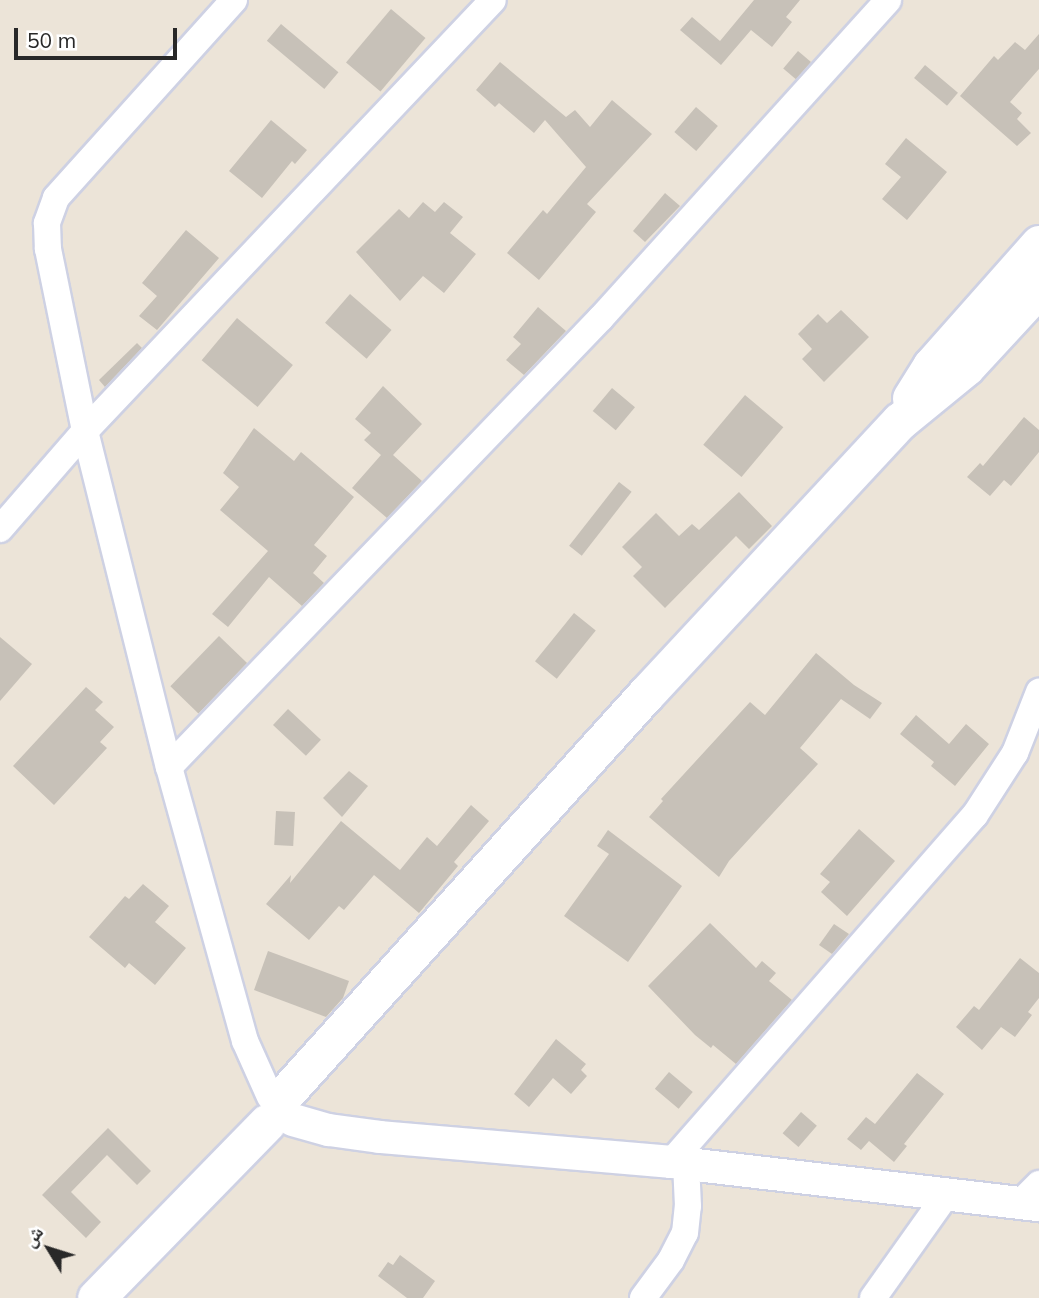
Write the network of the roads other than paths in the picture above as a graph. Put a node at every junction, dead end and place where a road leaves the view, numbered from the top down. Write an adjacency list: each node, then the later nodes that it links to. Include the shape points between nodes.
1 (234, 0): 7 (street, via 56,198 47,223 48,249)
2 (493, 0): 7 (street)
3 (888, 0): 10 (street, via 601,318)
4 (1039, 244): 6 (main road, via 931,366)
5 (1039, 288): 6 (main road, via 966,367)
6 (900, 421): 11 (main road, via 599,746)
7 (86, 431): 8 (street); 10 (street)
8 (0, 529)
9 (1039, 692): 12 (street, via 1014,753 975,815)
10 (169, 767): 11 (street, via 245,1041)
11 (278, 1109): 12 (street, via 329,1130 380,1137); 15 (main road)
12 (678, 1163): 13 (street); 16 (street, via 688,1206 685,1233)
13 (947, 1194): 14 (street); 17 (street)
14 (1033, 1197)
15 (96, 1298)
16 (643, 1298)
17 (873, 1298)

